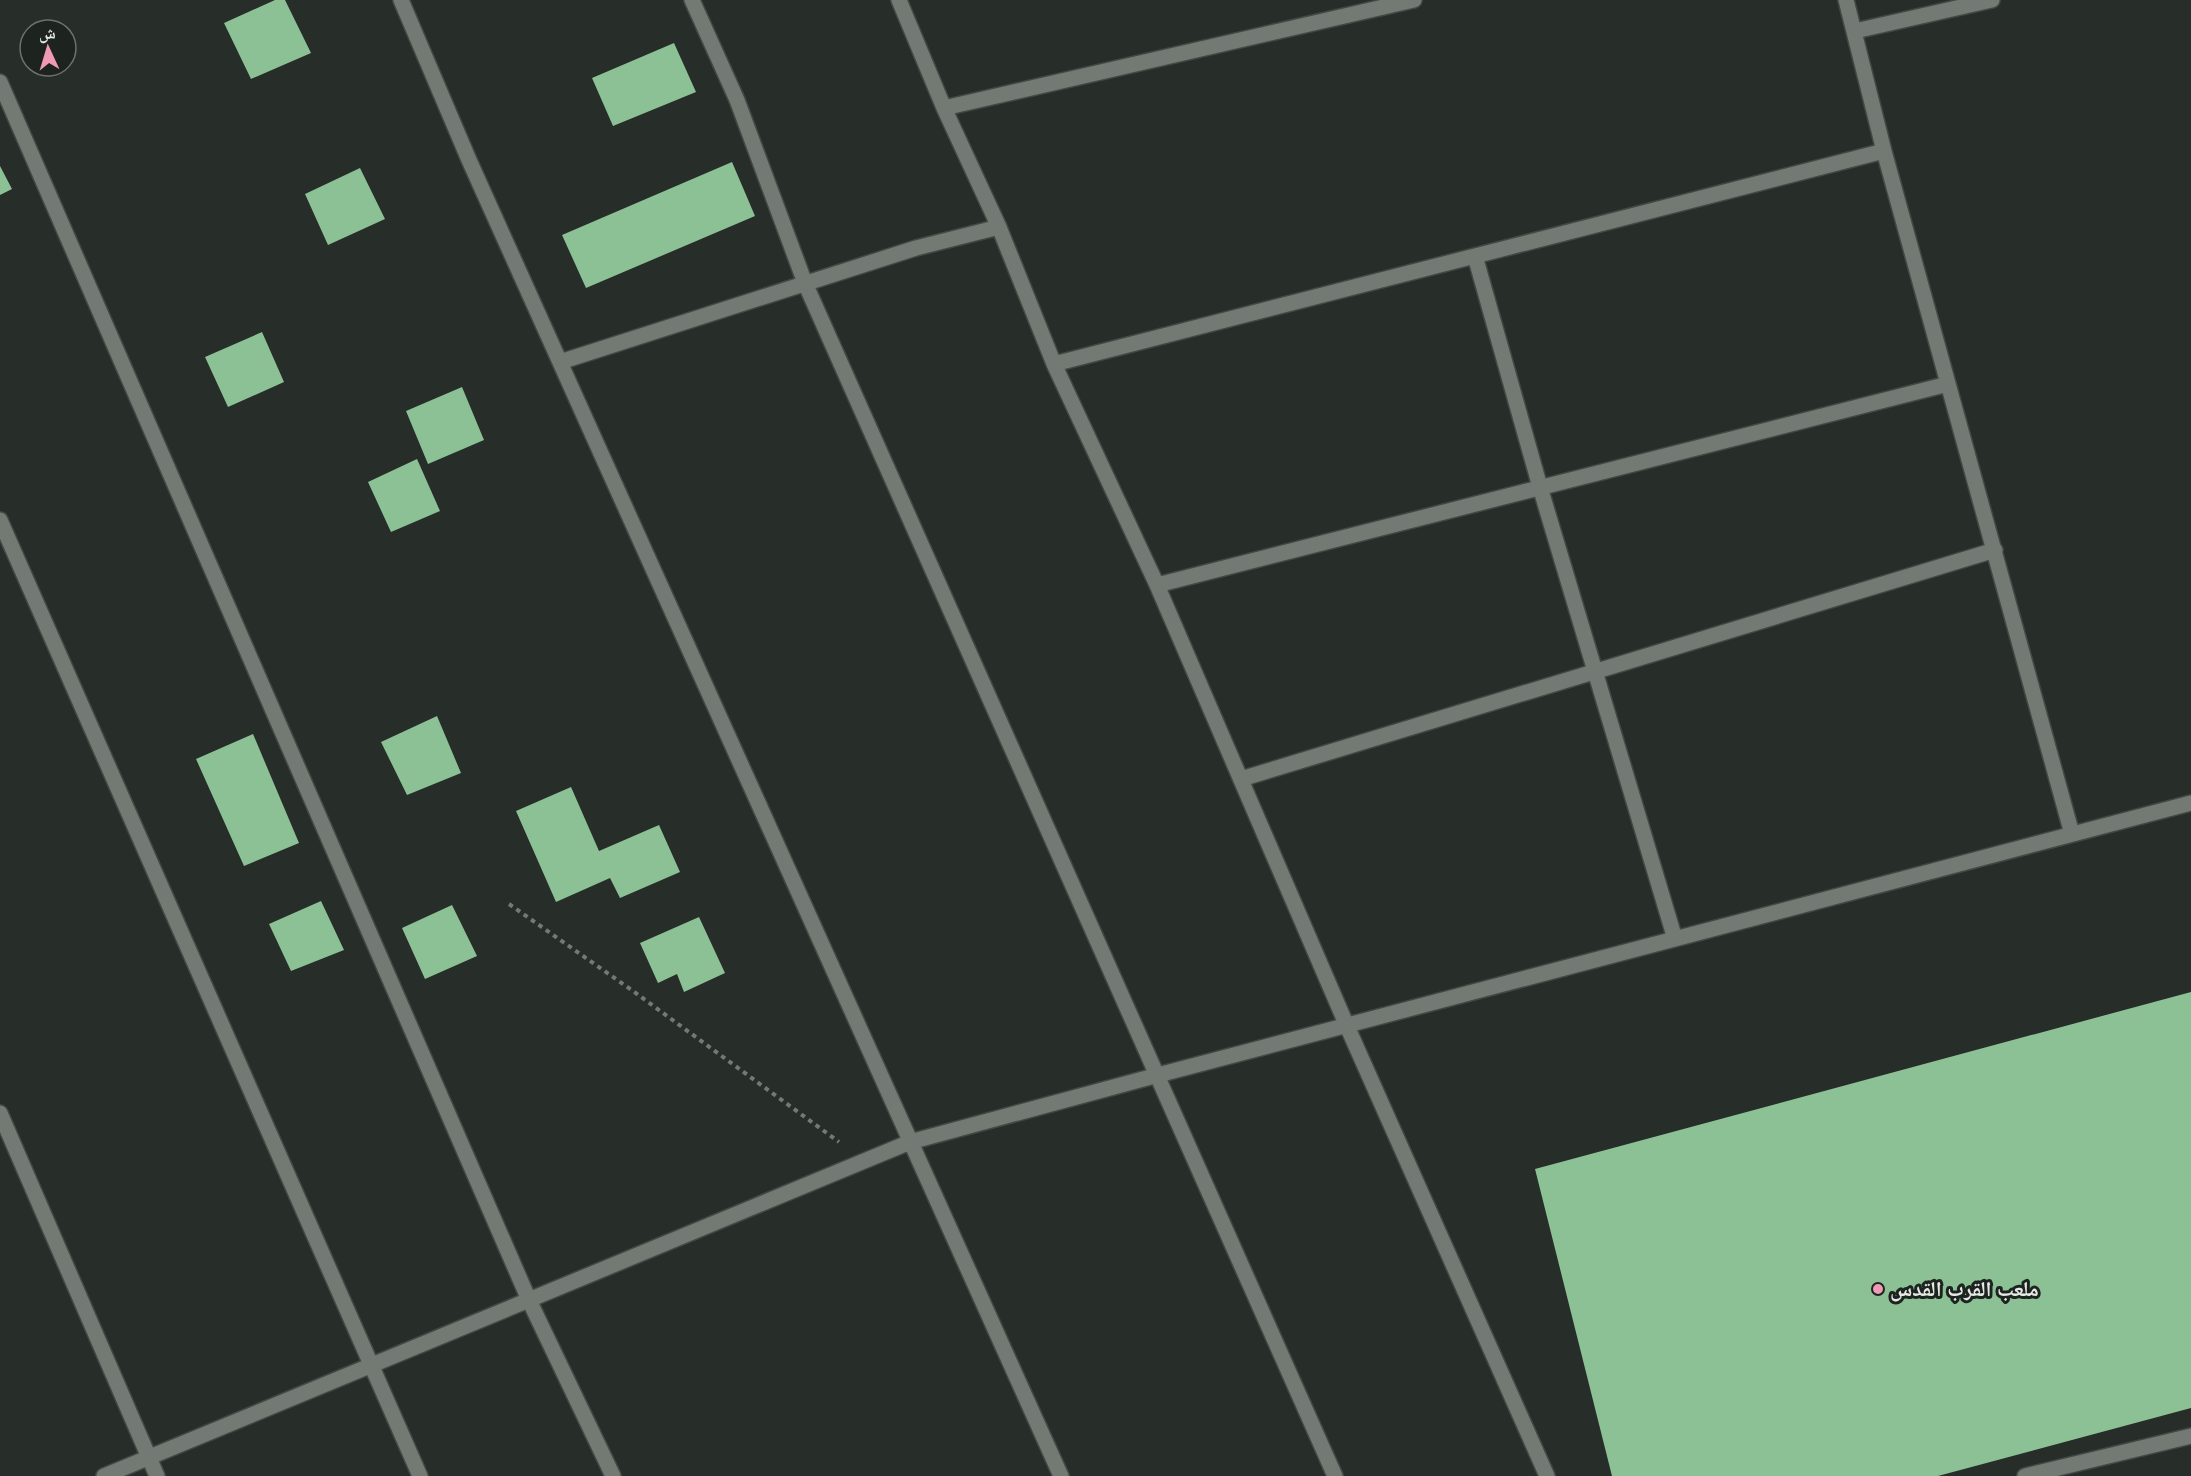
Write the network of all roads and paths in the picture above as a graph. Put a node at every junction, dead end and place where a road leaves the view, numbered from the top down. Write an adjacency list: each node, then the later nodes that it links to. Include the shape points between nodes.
1 (401, 0): 14 (street)
2 (692, 0): 13 (street, via 737,100)
3 (899, 0): 9 (street)
4 (1414, 0): 9 (street)
5 (1846, 0): 7 (street)
6 (1992, 0): 7 (street)
7 (1855, 31): 10 (street)
8 (0, 82): 32 (street)
9 (944, 108): 11 (street)
10 (1884, 151): 12 (street); 16 (street)
11 (999, 227): 13 (street); 15 (street)
12 (1475, 256): 15 (street); 17 (street)
13 (805, 283): 14 (street); 28 (street)
14 (560, 362): 30 (street)
15 (1054, 364): 20 (street)
16 (1948, 384): 17 (street); 19 (street)
17 (1540, 487): 20 (street); 21 (street)
18 (0, 520): 33 (street)
19 (1995, 550): 21 (street); 24 (street)
20 (1157, 585): 22 (street)
21 (1595, 671): 22 (street); 26 (street)
22 (1241, 778): 27 (street)
23 (2191, 803): 24 (street)
24 (2072, 834): 26 (street)
25 (509, 903): 31 (path)
26 (1675, 939): 27 (street)
27 (1347, 1026): 28 (street); 42 (street)
28 (1158, 1075): 30 (street); 41 (street)
29 (0, 1113): 35 (street)
30 (910, 1143): 31 (street); 40 (street)
31 (866, 1162): 32 (street)
32 (529, 1300): 33 (street); 39 (street)
33 (370, 1364): 35 (street); 38 (street)
34 (2191, 1436): 43 (street)
35 (148, 1457): 36 (street); 37 (street)
36 (104, 1476)
37 (157, 1476)
38 (420, 1476)
39 (613, 1476)
40 (1061, 1476)
41 (1335, 1476)
42 (1547, 1476)
43 (2025, 1476)

